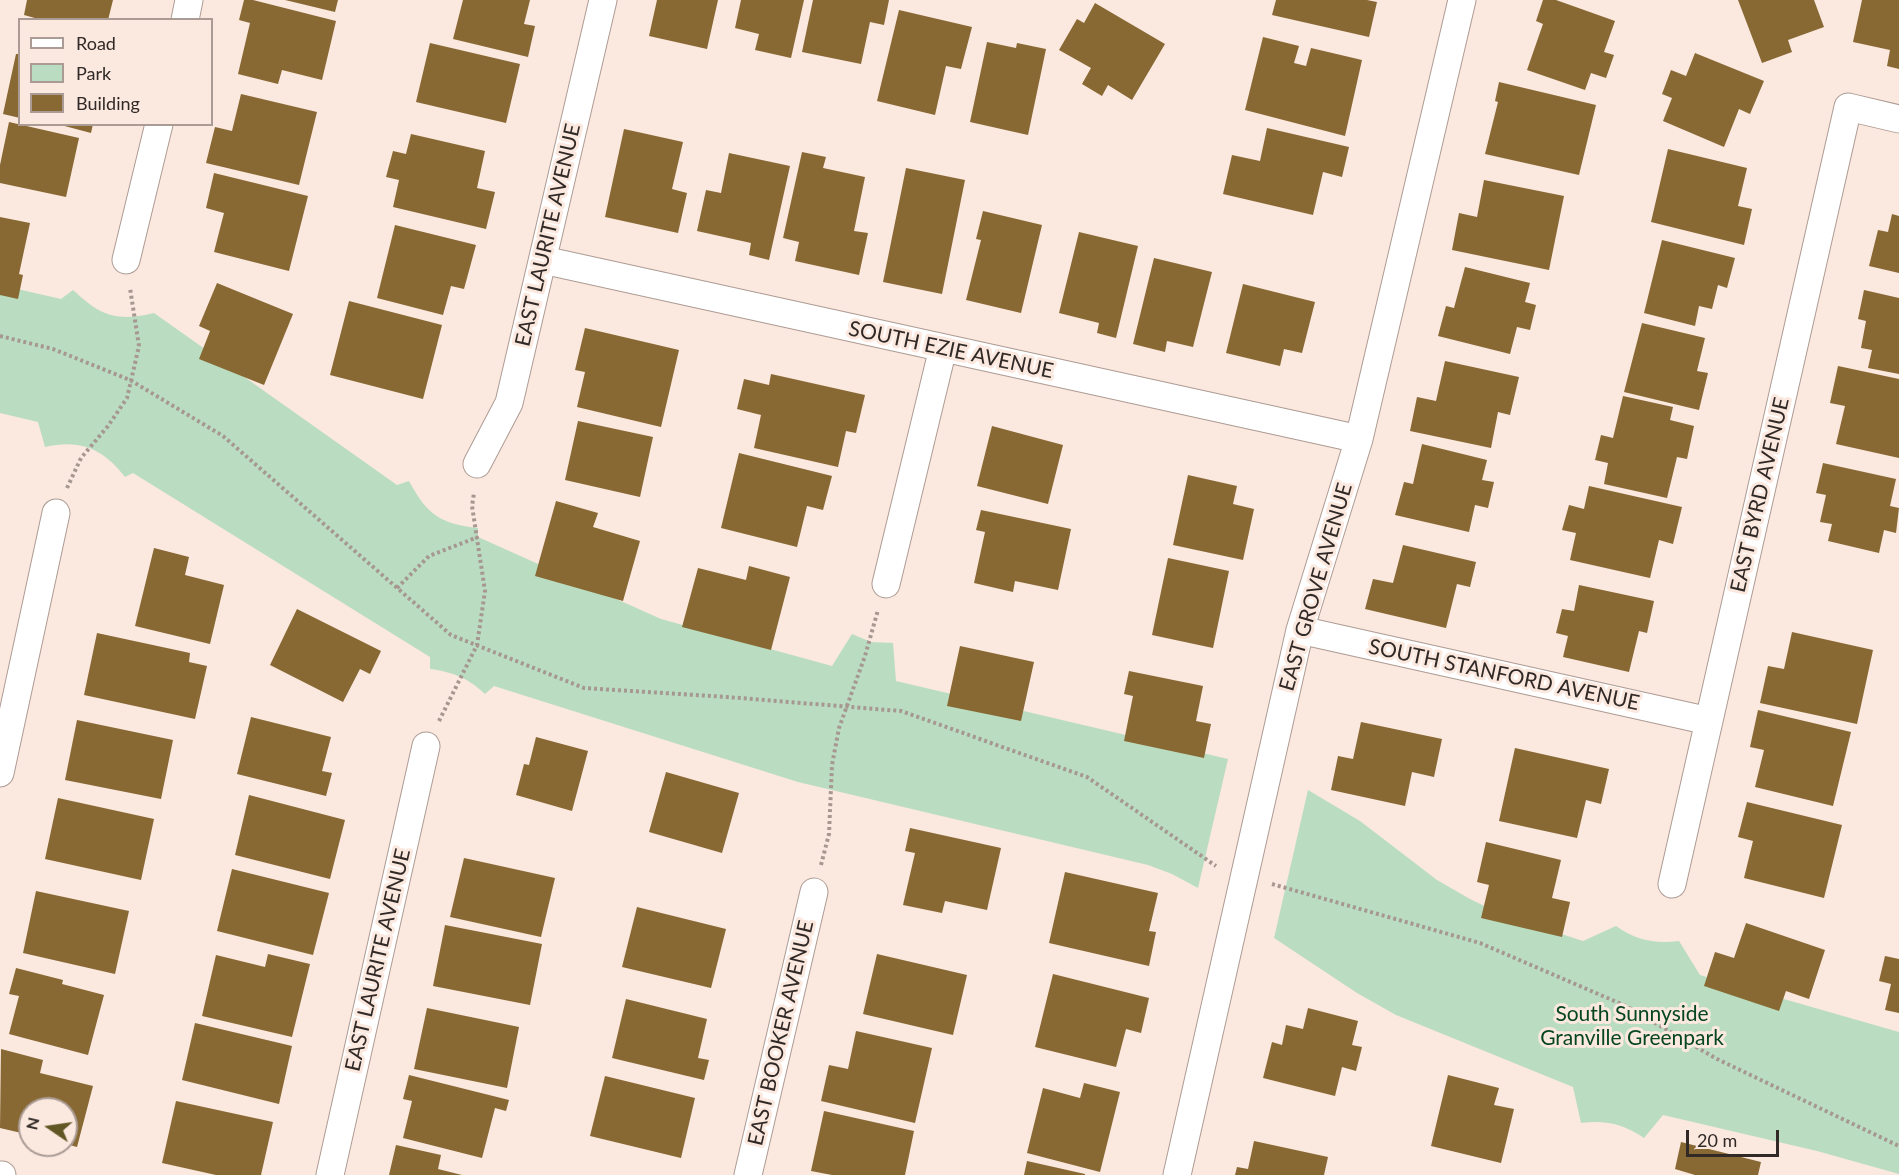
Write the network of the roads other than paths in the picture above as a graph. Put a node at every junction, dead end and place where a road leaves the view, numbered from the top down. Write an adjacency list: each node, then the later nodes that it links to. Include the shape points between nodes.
1 (189, 0): 4 (street)
2 (603, 0): 8 (street, EAST LAURITE AVENUE)
3 (1462, 0): 10 (street, EAST GROVE AVENUE)
4 (184, 18)
5 (1899, 119): 15 (street, EAST BYRD AVENUE, via 1848,107)
6 (159, 126): 7 (street)
7 (126, 260)
8 (543, 260): 9 (street, SOUTH EZIE AVENUE); 11 (street, EAST LAURITE AVENUE, via 509,403)
9 (943, 348): 10 (street, SOUTH EZIE AVENUE); 13 (street)
10 (1359, 439): 14 (street, EAST GROVE AVENUE)
11 (477, 464)
12 (56, 513): 17 (street)
13 (886, 584)
14 (1300, 630): 15 (street, SOUTH STANFORD AVENUE); 22 (street, EAST GROVE AVENUE)
15 (1709, 721): 18 (street, EAST BYRD AVENUE)
16 (426, 746): 20 (street, EAST LAURITE AVENUE)
17 (0, 773)
18 (1672, 884)
19 (814, 892): 21 (street, EAST BOOKER AVENUE)
20 (330, 1175)
21 (748, 1175)
22 (1178, 1175)

